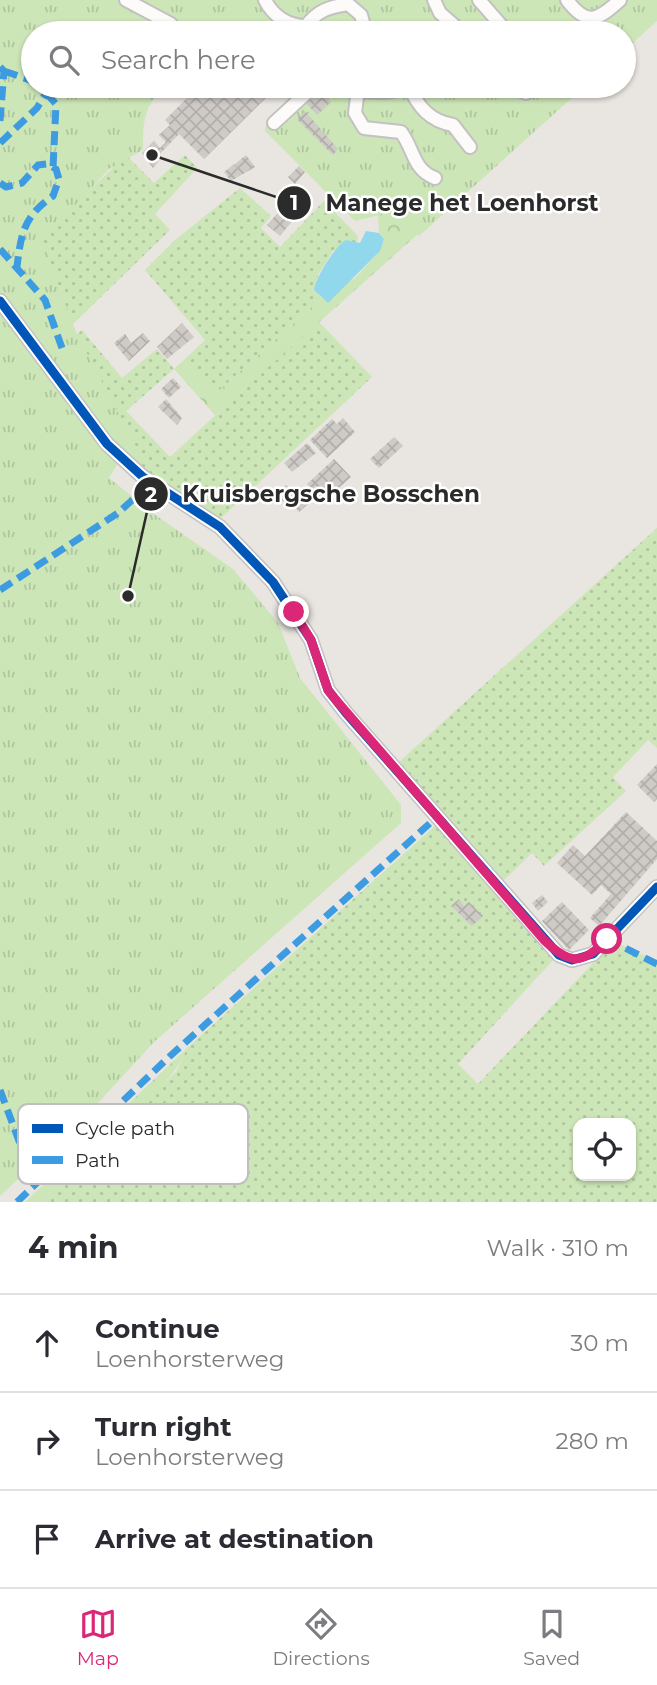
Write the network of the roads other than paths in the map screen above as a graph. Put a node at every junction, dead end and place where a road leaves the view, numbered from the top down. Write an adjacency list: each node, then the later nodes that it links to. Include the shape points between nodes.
1 (126, 0): 7 (street)
2 (265, 0): 8 (street)
3 (434, 0): 11 (street)
4 (479, 0): 12 (street)
5 (567, 0): 6 (street, via 586,18 601,17)
6 (620, 0)
7 (164, 21)
8 (285, 21)
9 (312, 21): 10 (street, via 316,13 348,4)
10 (363, 21)
11 (449, 21)
12 (497, 21)
13 (301, 98): 16 (street)
14 (356, 98): 18 (street, via 355,113 364,128 401,132 416,163)
15 (415, 98): 17 (street, via 440,123 453,125)
16 (274, 123)
17 (470, 147)
18 (435, 178)
19 (0, 301): 20 (street, via 107,444 143,477 220,527 273,582 311,640 328,690 340,706 559,955 572,960 593,954)
20 (657, 887)

